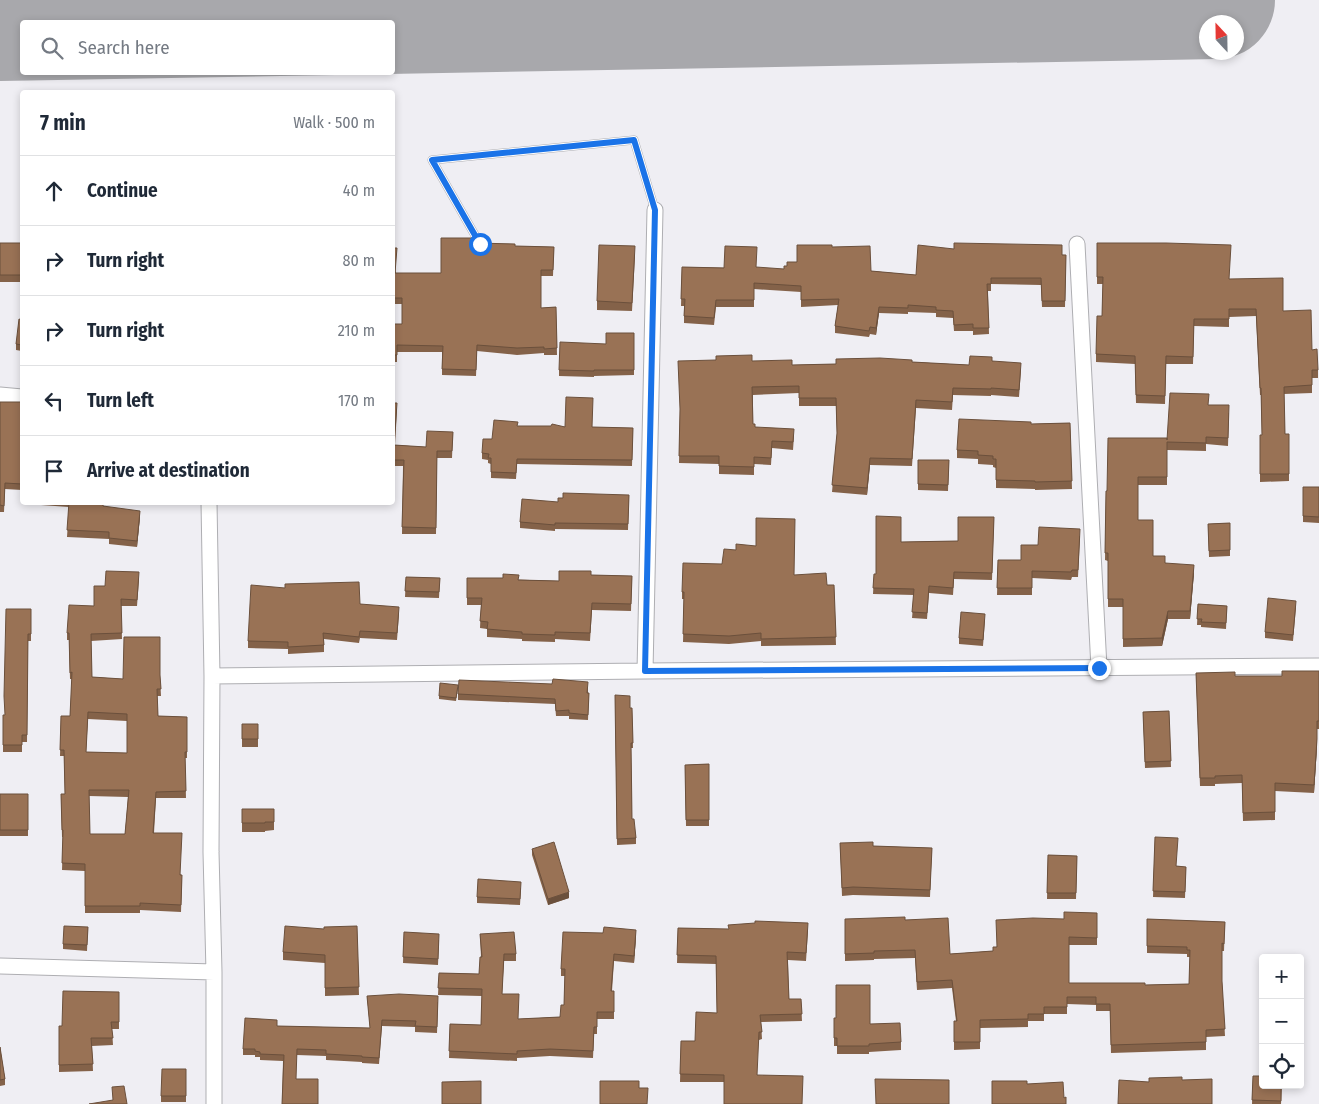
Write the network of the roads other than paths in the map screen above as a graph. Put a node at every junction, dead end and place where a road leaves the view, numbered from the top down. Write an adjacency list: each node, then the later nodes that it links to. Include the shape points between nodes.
1 (655, 210): 2 (lane, via 634,140 432,160); 9 (street)
2 (480, 244)
3 (1077, 244): 8 (street)
4 (0, 395): 5 (street)
5 (20, 397)
6 (209, 505): 10 (street)
7 (1319, 666): 8 (street)
8 (1099, 668): 9 (street)
9 (645, 671): 10 (street)
10 (212, 676): 12 (street)
11 (0, 966): 12 (street)
12 (214, 972): 13 (street)
13 (214, 1104)

